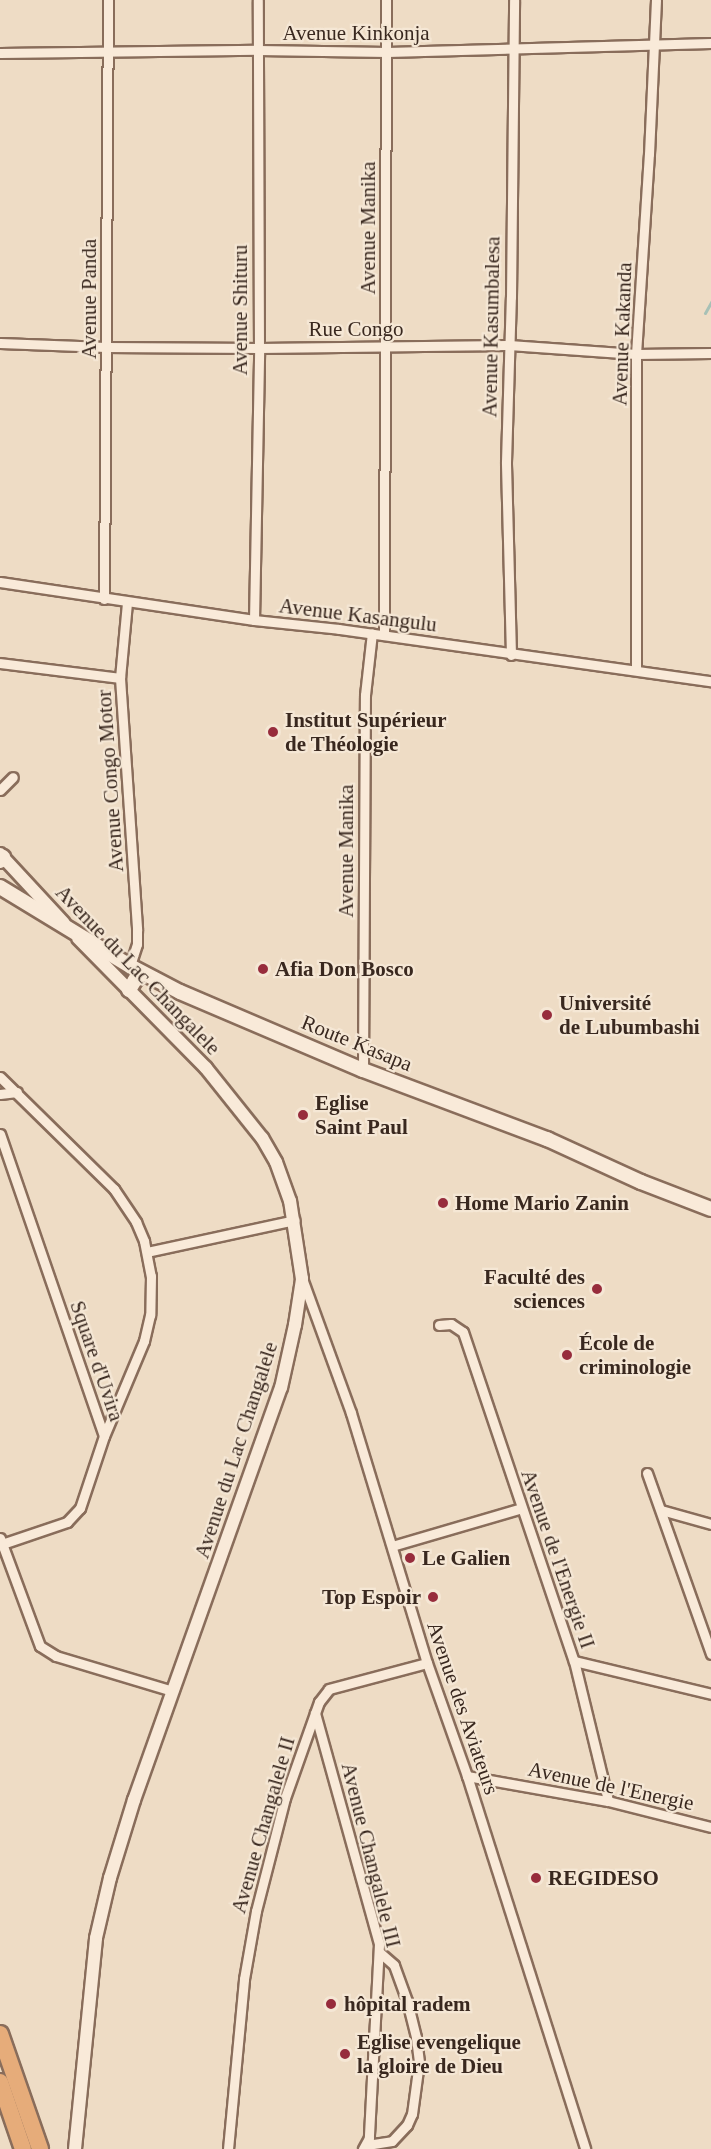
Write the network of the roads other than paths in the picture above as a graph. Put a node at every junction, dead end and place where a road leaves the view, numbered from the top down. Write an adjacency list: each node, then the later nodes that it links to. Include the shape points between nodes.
1 (108, 0): 10 (street, Avenue Panda)
2 (258, 0): 9 (street, Avenue Shituru)
3 (386, 0): 11 (street, Avenue Manika)
4 (514, 0): 8 (street, Avenue Kasumbalesa)
5 (656, 0): 6 (street, Avenue Kakanda)
6 (655, 43): 7 (street, Avenue Kinkonja); 8 (street, Avenue Kinkonja); 19 (street, Avenue Kakanda)
7 (711, 43)
8 (514, 49): 11 (street, Avenue Kinkonja); 14 (street, Avenue Kasumbalesa)
9 (258, 50): 10 (street, Avenue Kinkonja); 11 (street, Avenue Kinkonja); 17 (street, Avenue Shituru)
10 (109, 52): 12 (street, Avenue Kinkonja); 16 (street, Avenue Panda)
11 (387, 52): 15 (street, Avenue Manika)
12 (0, 53)
13 (0, 343): 16 (street, Rue Congo)
14 (509, 345): 15 (street, Rue Congo); 19 (street, Rue Congo); 26 (street, Avenue Kasumbalesa, via 506,547)
15 (385, 346): 17 (street, Rue Congo); 25 (street, Avenue Manika)
16 (106, 347): 17 (street, Rue Congo); 21 (street, Avenue Panda)
17 (259, 348): 23 (street, Avenue Shituru)
18 (711, 352): 19 (street, Rue Congo)
19 (636, 354): 28 (street, Avenue Kakanda)
20 (0, 582): 21 (street, Avenue Kasangulu)
21 (104, 599): 22 (street, Avenue Kasangulu)
22 (127, 602): 23 (street, Avenue Kasangulu); 29 (street)
23 (254, 620): 24 (street, Avenue Kasangulu)
24 (372, 633): 25 (street, Avenue Kasangulu); 39 (street, Avenue Manika, via 365,695)
25 (384, 635): 26 (street, Avenue Kasangulu)
26 (511, 655): 28 (street, Avenue Kasangulu)
27 (0, 663): 29 (street, Avenue Congo Motor)
28 (636, 670): 30 (street, Avenue Kasangulu)
29 (120, 678): 36 (street, Avenue Congo Motor, via 137,930)
30 (711, 681)
31 (13, 777): 32 (street)
32 (0, 790)
33 (1, 857): 35 (street, Avenue du Lac Changalele)
34 (0, 887): 35 (main road, Route Kasapa)
35 (71, 931): 36 (main road, Route Kasapa); 38 (street, Avenue du Lac Changalele)
36 (130, 966): 37 (main road, Route Kasapa)
37 (142, 973): 38 (main road); 39 (main road, Route Kasapa)
38 (129, 990): 45 (street, Avenue du Lac Changalele, via 206,1068 249,1119 276,1162)
39 (363, 1070): 44 (main road, Route Kasapa, via 548,1139)
40 (0, 1077): 41 (street, Square d'Uvira)
41 (17, 1092): 42 (street); 46 (street, Square d'Uvira, via 114,1189 136,1222)
42 (0, 1094)
43 (0, 1134): 49 (street, Square d'Uvira)
44 (711, 1209)
45 (295, 1220): 46 (street); 47 (street, Avenue du Lac Changalele)
46 (147, 1252): 49 (street, Square d'Uvira, via 151,1295 144,1341)
47 (302, 1279): 56 (street, Avenue des Aviateurs, via 351,1413); 60 (street, Avenue du Lac Changalele, via 282,1388)
48 (439, 1324): 51 (street, Avenue de l'Energie II, via 451,1324 463,1332)
49 (104, 1436): 55 (street, via 75,1515 67,1522)
50 (647, 1473): 52 (street)
51 (522, 1508): 56 (street); 58 (street, Avenue de l'Energie II)
52 (661, 1510): 54 (street); 57 (street)
53 (711, 1511): 54 (street)
54 (708, 1523)
55 (1, 1541): 60 (street, via 40,1646 56,1656)
56 (392, 1546): 59 (street, Avenue des Aviateurs)
57 (711, 1654)
58 (574, 1661): 61 (street); 64 (street, Avenue de l'Energie II)
59 (427, 1663): 62 (street, Avenue Changalele II, via 329,1689); 63 (street, Avenue des Aviateurs)
60 (173, 1691): 72 (street, Avenue du Lac Changalele, via 134,1800 103,1905)
61 (711, 1694)
62 (315, 1713): 66 (street, Avenue Changalele III, via 365,1886); 73 (street, Avenue Changalele II, via 285,1798 256,1911 244,1980)
63 (468, 1776): 64 (street, Avenue de l'Energie); 74 (street, Avenue des Aviateurs)
64 (608, 1801): 65 (street, Avenue de l'Energie)
65 (711, 1827)
66 (380, 1953): 69 (street, Avenue Changalele III); 69 (street, via 394,1965 407,2001 418,2062 412,2114 407,2125 392,2141)
67 (0, 2034): 71 (highway)
68 (0, 2082): 70 (highway)
69 (365, 2147)
70 (23, 2149)
71 (40, 2149)
72 (75, 2149)
73 (228, 2149)
74 (585, 2149)

